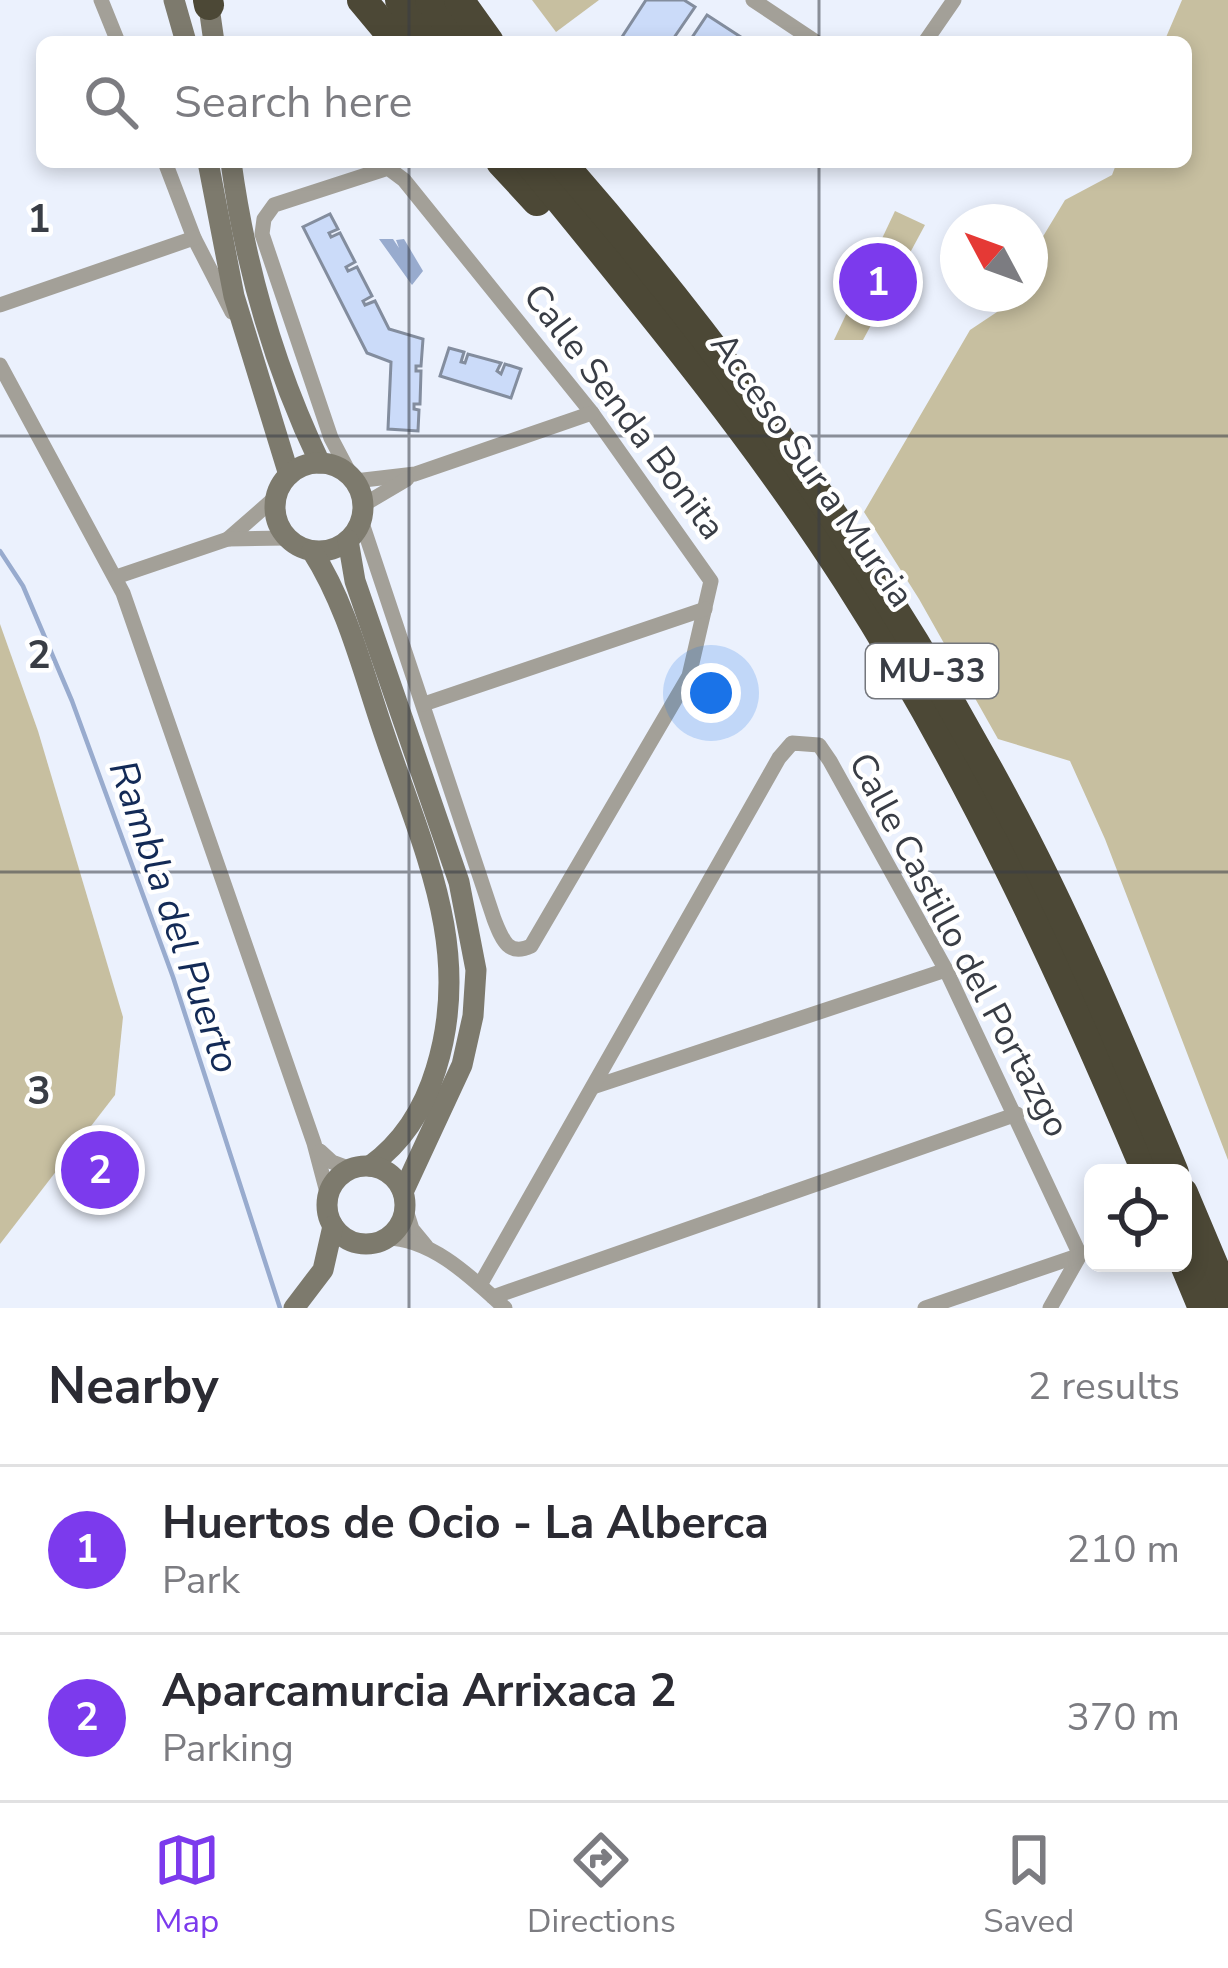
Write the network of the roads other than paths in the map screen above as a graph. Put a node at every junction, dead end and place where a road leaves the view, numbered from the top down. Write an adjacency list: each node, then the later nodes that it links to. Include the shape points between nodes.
1 (101, 0): 10 (street)
2 (174, 0): 11 (street)
3 (362, 0): 14 (highway)
4 (400, 0): 15 (highway)
5 (430, 0): 16 (highway)
6 (459, 0): 17 (highway)
7 (754, 0): 18 (street)
8 (954, 0): 19 (street)
9 (203, 1): 12 (street); 13 (street)
10 (116, 36)
11 (187, 36)
12 (191, 36)
13 (212, 36)
14 (392, 36)
15 (427, 36)
16 (457, 36)
17 (485, 36)
18 (807, 36)
19 (929, 36)
20 (167, 168): 28 (street)
21 (209, 168): 31 (street)
22 (232, 168): 34 (street, via 256,291)
23 (507, 168): 29 (highway)
24 (534, 168): 29 (highway, Acceso Sur a Murcia / MU-33)
25 (566, 168): 27 (highway, Acceso Sur a Murcia / MU-33)
26 (580, 168): 27 (highway)
27 (609, 217): 52 (highway, Acceso Sur a Murcia / MU-33, via 815,486 941,686 1042,874)
28 (194, 238): 30 (street); 31 (street)
29 (638, 295): 51 (highway, Acceso Sur a Murcia / MU-33, via 794,501 914,691 1045,939)
30 (0, 305)
31 (250, 348): 36 (street)
32 (0, 364): 44 (street)
33 (592, 413): 35 (street); 37 (street, Calle Senda Bonita, via 396,173 374,170 274,205 264,219 265,249); 45 (street, Calle Senda Bonita, via 711,580)
34 (320, 463): 36 (street); 37 (street)
35 (415, 474): 37 (street); 39 (street)
36 (289, 475): 38 (street)
37 (353, 479): 39 (street)
38 (276, 497): 40 (street); 41 (street)
39 (362, 512): 42 (street); 46 (street)
40 (287, 538): 41 (street); 43 (street)
41 (228, 539): 44 (street)
42 (349, 540): 43 (street); 55 (street, via 355,581 459,882 476,970 462,1065)
43 (312, 550): 53 (street, via 344,616 436,889 452,967 450,1013 426,1097 401,1138)
44 (116, 577): 50 (street)
45 (704, 609): 46 (street); 46 (street, Calle Senda Bonita, via 689,676 531,946 520,951 502,941)
46 (424, 704)
47 (946, 970): 48 (street); 48 (street, Calle Castillo del Portazgo, via 820,745 793,743); 49 (street, Calle Castillo del Portazgo)
48 (593, 1087): 63 (street, Calle Castillo del Portazgo)
49 (1017, 1114): 60 (street, Calle Castillo del Portazgo); 63 (street)
50 (314, 1143): 53 (street, via 332,1162); 54 (street)
51 (1143, 1164)
52 (1170, 1164)
53 (360, 1168): 54 (street, via 336,1180); 55 (street, via 393,1177)
54 (328, 1196): 57 (street)
55 (404, 1200): 58 (street, via 400,1225); 59 (street)
56 (1192, 1214): 64 (highway)
57 (333, 1226): 58 (street, via 345,1238); 62 (street, via 328,1260)
58 (378, 1241): 59 (street); 62 (street)
59 (428, 1248): 63 (street)
60 (1080, 1255): 66 (street); 67 (street)
61 (1188, 1272): 68 (highway)
62 (313, 1284): 65 (street)
63 (493, 1297)
64 (1228, 1300)
65 (294, 1308)
66 (925, 1308)
67 (1050, 1308)
68 (1203, 1308)

